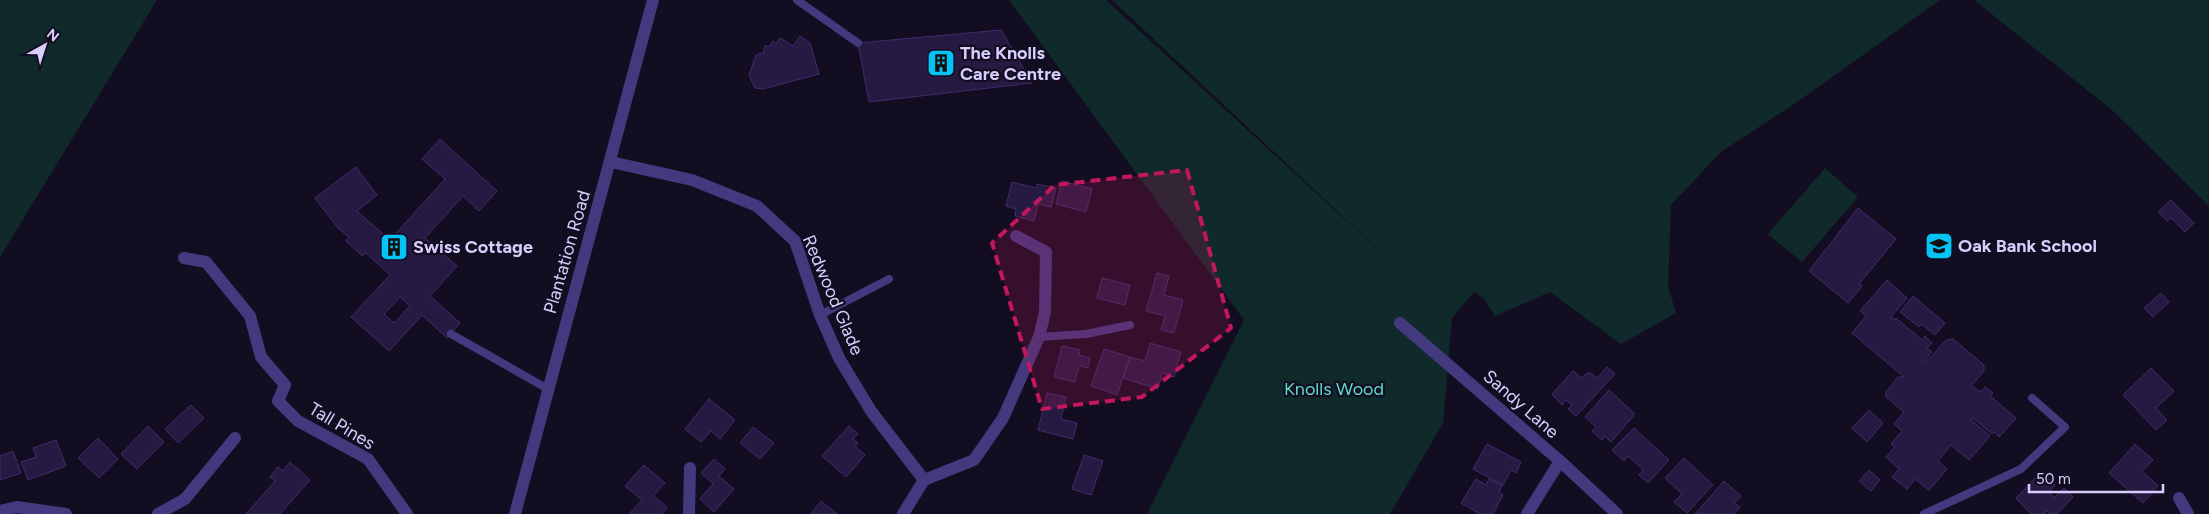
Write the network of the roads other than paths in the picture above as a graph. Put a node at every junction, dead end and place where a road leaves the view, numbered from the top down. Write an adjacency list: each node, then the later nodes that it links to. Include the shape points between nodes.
1 (653, 0): 4 (street, Plantation Road)
2 (797, 0): 3 (lane)
3 (858, 43)
4 (611, 162): 8 (street, Redwood Glade, via 692,180 757,206 795,241); 13 (street, Plantation Road)
5 (1016, 236): 12 (street, via 1046,252 1045,312)
6 (184, 258): 23 (street, Tall Pines, via 206,262 250,316 261,357 285,385 278,401 298,421 368,459)
7 (889, 279): 8 (lane)
8 (820, 315): 18 (street, Redwood Glade, via 839,358 871,411)
9 (1400, 323): 16 (street, Sandy Lane)
10 (1130, 325): 12 (lane, via 1086,334)
11 (451, 334): 13 (lane)
12 (1039, 337): 18 (street, via 1003,418 974,460)
13 (548, 389): 24 (street, Plantation Road)
14 (2032, 398): 29 (lane, via 2065,427 2021,469)
15 (235, 438): 22 (street, via 185,499)
16 (1560, 461): 27 (street); 28 (street, Sandy Lane)
17 (690, 468): 25 (street)
18 (924, 480): 26 (street)
19 (2180, 498): 30 (street)
20 (0, 511): 21 (street, via 17,507)
21 (66, 514)
22 (158, 514)
23 (407, 514)
24 (515, 514)
25 (690, 514)
26 (903, 514)
27 (1527, 514)
28 (1617, 514)
29 (1924, 514)
30 (2188, 514)

